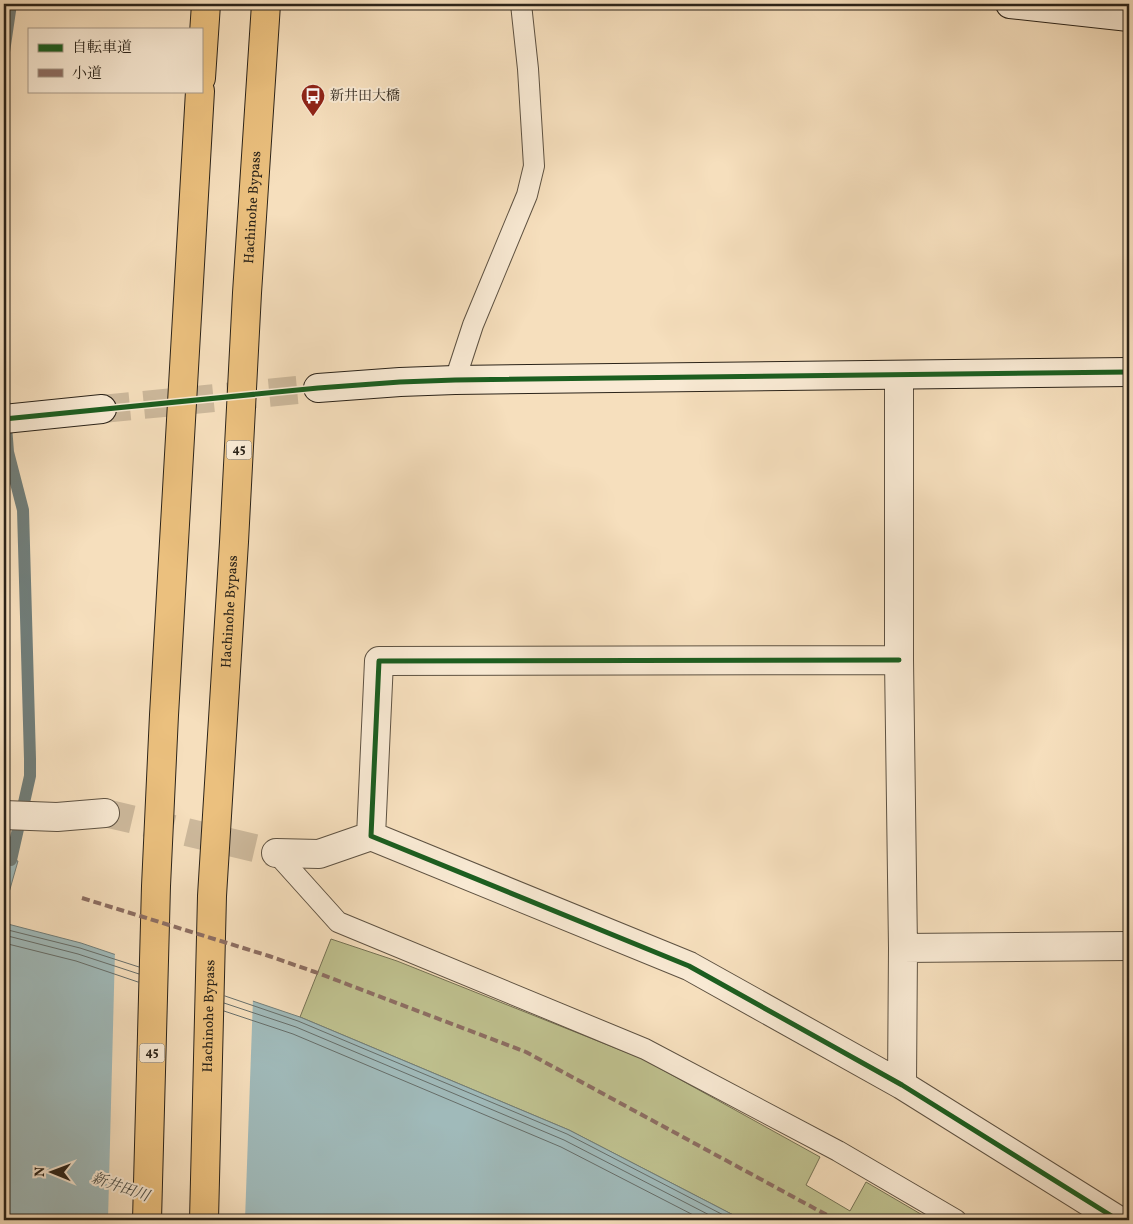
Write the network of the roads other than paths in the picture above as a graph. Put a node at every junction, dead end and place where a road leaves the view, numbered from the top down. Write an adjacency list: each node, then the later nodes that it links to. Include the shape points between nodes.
1 (206, 4): 6 (highway)
2 (266, 4): 23 (highway, Hachinohe Bypass / 45, via 212,896)
3 (522, 4): 10 (lane, via 534,166 527,195 473,325)
4 (1010, 4): 5 (street)
5 (1129, 17)
6 (202, 63)
7 (200, 92): 22 (highway, 45, via 164,715)
8 (1129, 372): 9 (street)
9 (899, 375): 10 (street); 14 (street)
10 (455, 380): 11 (street)
11 (318, 388)
12 (102, 409): 13 (street)
13 (4, 419)
14 (899, 660): 17 (street, via 379,661); 20 (street)
15 (105, 813): 16 (street, via 58,817)
16 (4, 815)
17 (371, 836): 18 (street, via 319,854); 21 (street, via 689,966)
18 (276, 853): 24 (lane, via 338,922 645,1049 838,1151)
19 (1129, 946): 20 (street)
20 (903, 948): 21 (street)
21 (902, 1086): 25 (street)
22 (147, 1220)
23 (204, 1220)
24 (956, 1220)
25 (1118, 1220)

